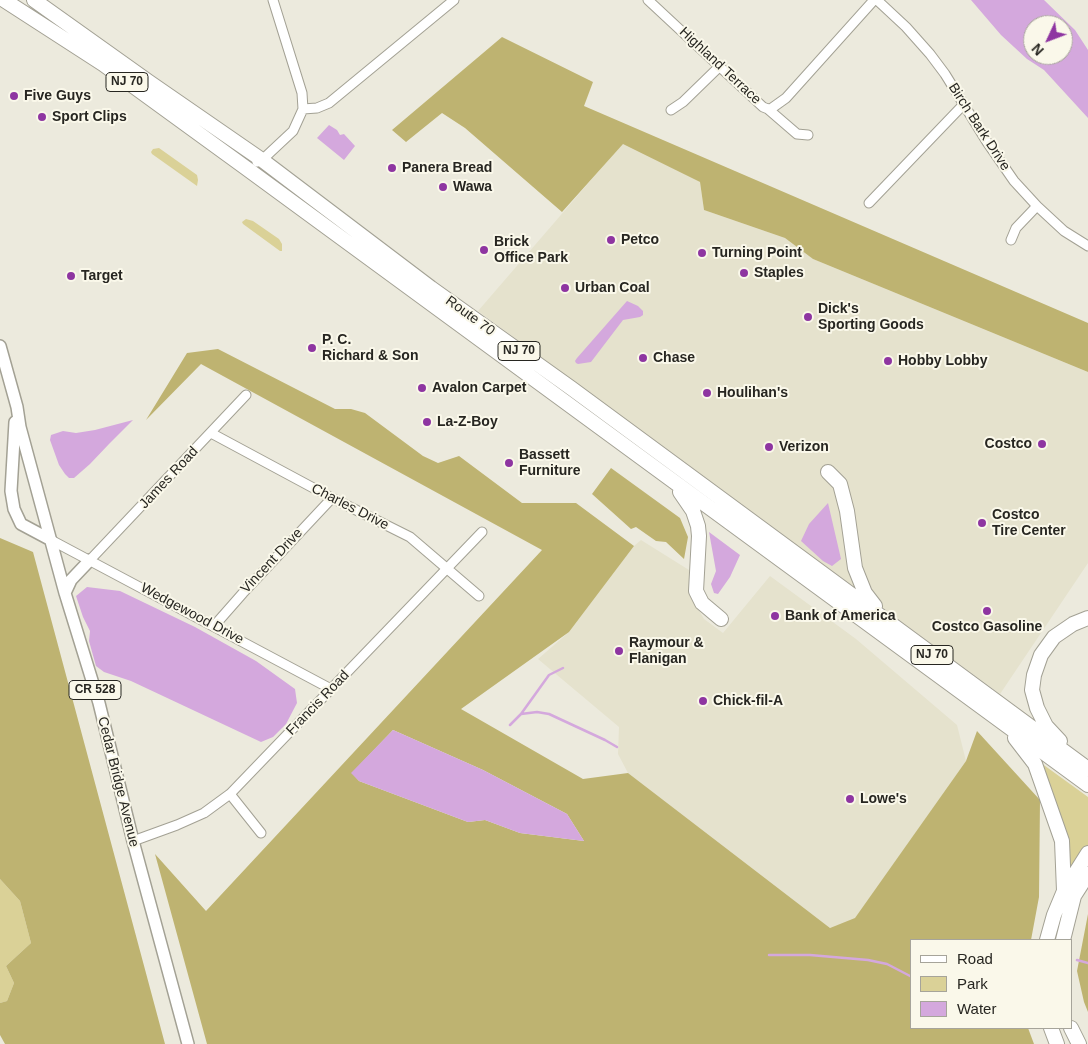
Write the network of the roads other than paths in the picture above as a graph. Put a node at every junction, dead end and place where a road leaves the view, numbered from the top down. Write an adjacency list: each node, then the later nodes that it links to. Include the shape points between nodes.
1 (4, 0): 14 (highway, NJ 70, via 102,64)
2 (34, 0): 13 (highway, NJ 70)
3 (273, 0): 9 (street, via 302,93)
4 (454, 0): 9 (street, via 329,103)
5 (648, 0): 7 (street, Highland Terrace)
6 (875, 0): 8 (street, Birch Bark Drive, via 930,54); 10 (street, Highland Terrace, via 786,98)
7 (720, 66): 10 (street, Highland Terrace); 11 (street)
8 (964, 104): 15 (street); 16 (street, Birch Bark Drive, via 1014,181)
9 (303, 109): 13 (street, via 293,131)
10 (768, 109): 12 (street, via 797,134)
11 (671, 110)
12 (808, 135)
13 (262, 160): 14 (street); 34 (highway, Route 70 / NJ 70, via 431,288)
14 (246, 168): 24 (highway, Route 70 / NJ 70)
15 (869, 204)
16 (1036, 206): 17 (street, via 1016,228); 18 (street, Birch Bark Drive, via 1064,231)
17 (1011, 240)
18 (1088, 246)
19 (0, 346): 21 (main road, Cedar Bridge Avenue / CR 528)
20 (246, 395): 22 (street, James Road)
21 (17, 407): 27 (main road, Cedar Bridge Avenue / CR 528); 27 (main road, via 11,491 14,509 21,524)
22 (211, 433): 25 (street, Charles Drive); 28 (street, James Road)
23 (828, 472): 34 (highway, via 840,484 855,568 865,593)
24 (670, 479): 33 (highway, via 693,511 698,526 698,597); 37 (highway, NJ 70)
25 (332, 498): 29 (street, Charles Drive, via 410,537); 35 (street, Vincent Drive)
26 (482, 532): 29 (street, Francis Road)
27 (51, 540): 28 (street, Wedgewood Drive); 30 (main road, Cedar Bridge Avenue / CR 528)
28 (90, 560): 30 (main road, via 71,580); 35 (street, Wedgewood Drive)
29 (447, 568): 31 (street, Charles Drive); 36 (street, Francis Road)
30 (65, 593): 42 (main road, Cedar Bridge Avenue / CR 528, via 99,703)
31 (479, 596)
32 (1088, 618): 38 (highway, via 1054,637 1036,665 1032,682 1034,699 1043,722)
33 (721, 619)
34 (885, 619): 38 (highway, NJ 70)
35 (214, 626): 36 (street, Wedgewood Drive)
36 (331, 690): 40 (street, Francis Road)
37 (984, 709): 39 (highway, NJ 70); 45 (highway, via 1016,739 1035,764 1062,841)
38 (1083, 766)
39 (1088, 785)
40 (230, 794): 41 (street); 42 (street, Francis Road, via 204,812)
41 (262, 833)
42 (133, 841): 50 (main road, Cedar Bridge Avenue / CR 528)
43 (1088, 853): 45 (highway)
44 (1088, 874): 47 (highway, via 1074,896)
45 (1064, 891): 46 (highway)
46 (1047, 939)
47 (1063, 939)
48 (1051, 1029): 51 (highway)
49 (1072, 1029): 52 (highway)
50 (188, 1044)
51 (1058, 1044)
52 (1080, 1044)

